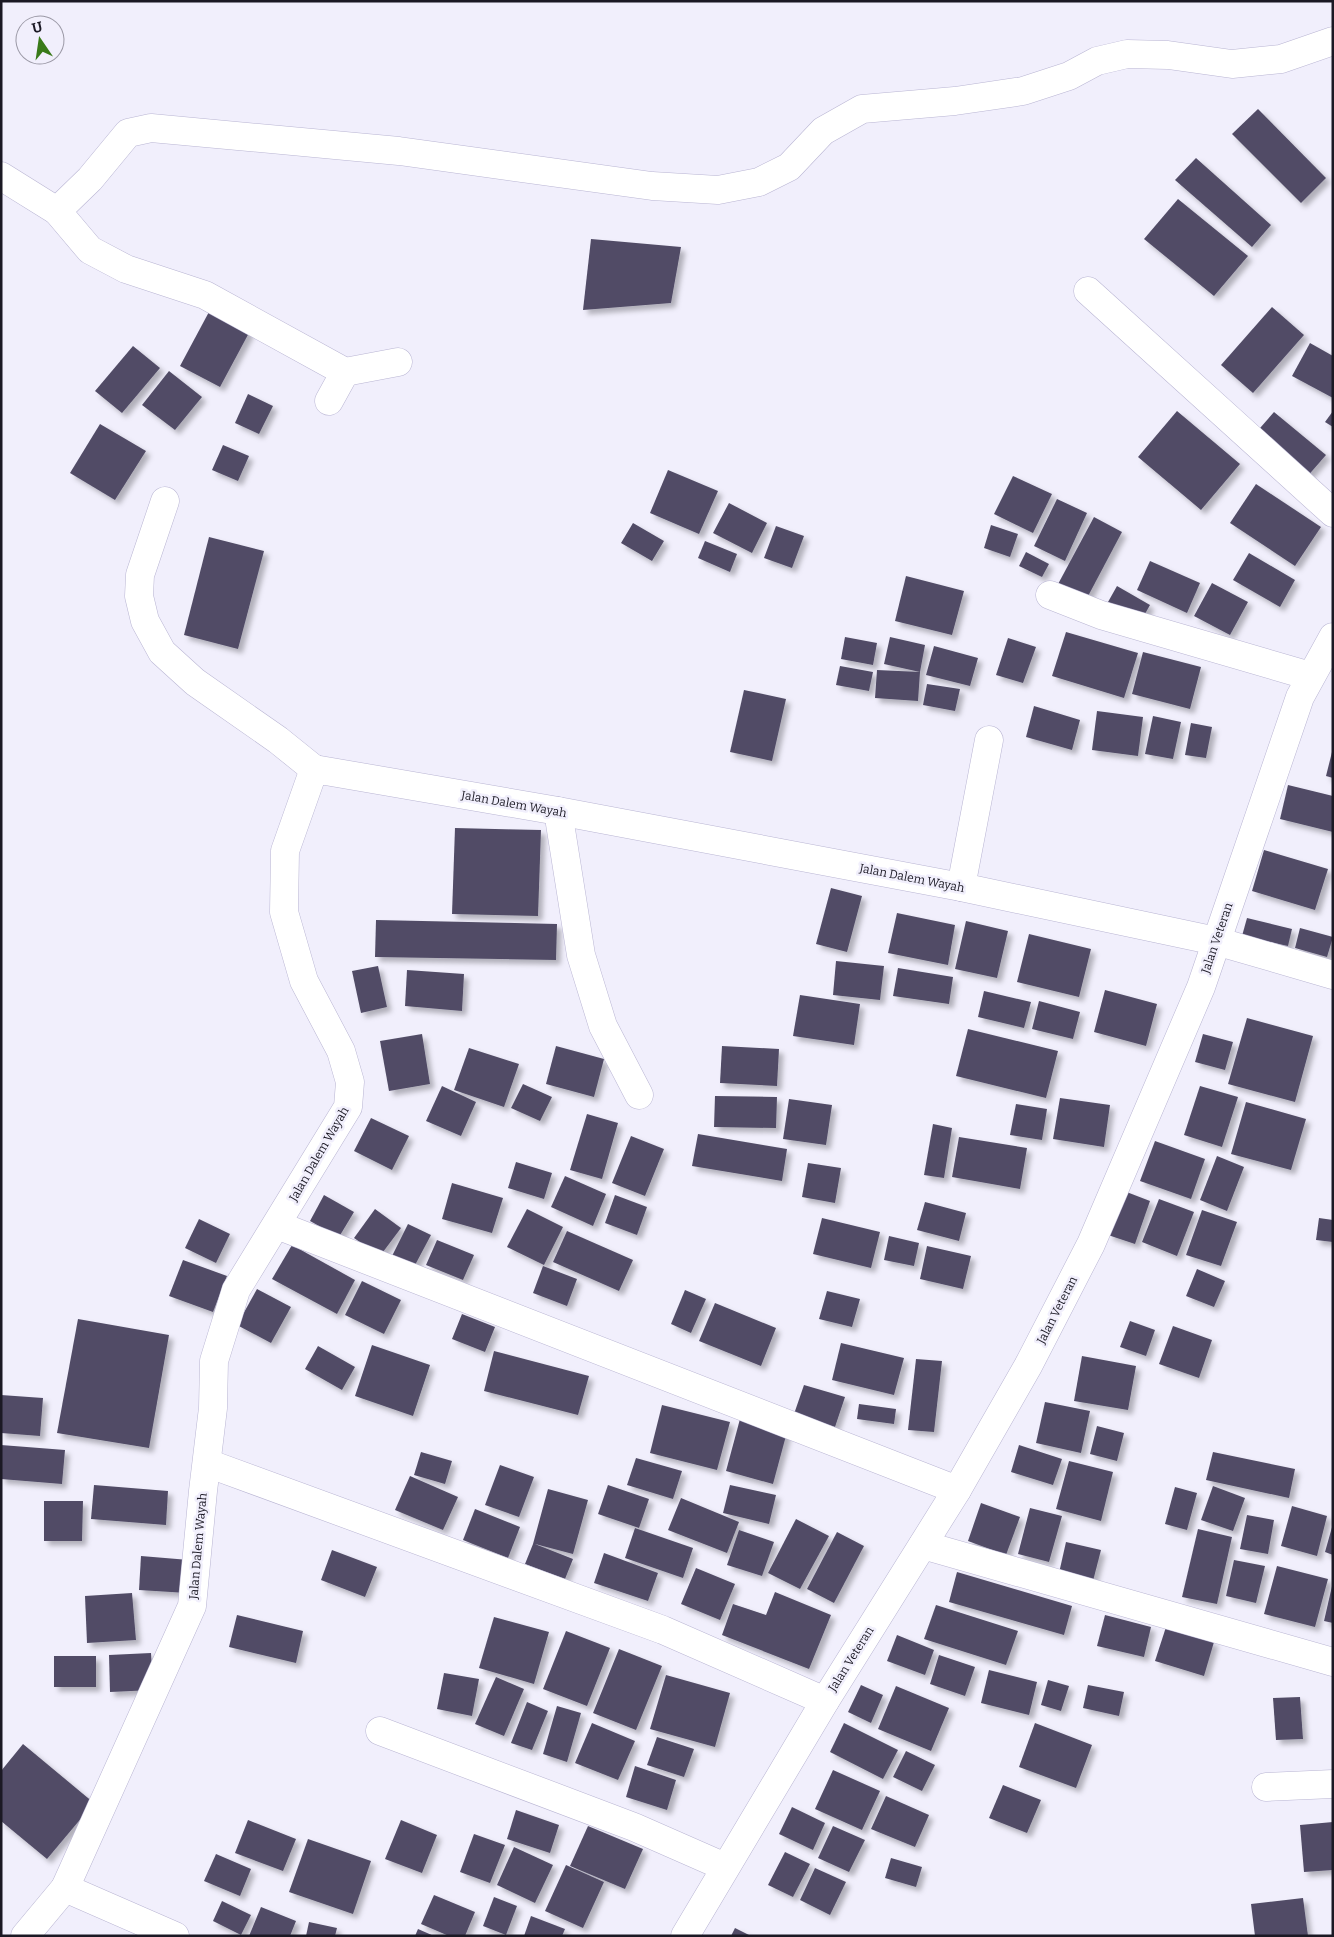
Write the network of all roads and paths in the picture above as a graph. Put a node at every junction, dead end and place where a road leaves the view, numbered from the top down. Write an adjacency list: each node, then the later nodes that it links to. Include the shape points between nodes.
1 (1333, 41): 3 (street, via 1281,60 1232,64 1168,55 1127,54 1097,61 1069,76 1023,91 862,109 823,131 789,167 759,182 718,190 652,186 399,151 151,128 128,133 90,179)
2 (1, 176): 3 (street)
3 (57, 211): 6 (street, via 90,250 126,269 205,295)
4 (1088, 291): 9 (street)
5 (398, 362): 6 (street)
6 (345, 372): 7 (street)
7 (329, 401)
8 (165, 501): 14 (street, via 140,575 139,596 145,621 162,652 195,682)
9 (1333, 513)
10 (1050, 595): 12 (street, via 1101,615)
11 (1333, 637): 12 (street, Jalan Veteran)
12 (1310, 676): 17 (street, Jalan Veteran)
13 (990, 740): 16 (street)
14 (314, 769): 15 (street, Jalan Dalem Wayah); 20 (street, Jalan Dalem Wayah, via 285,851 284,912 304,981 341,1051 350,1090 348,1108)
15 (558, 812): 16 (street, Jalan Dalem Wayah); 19 (street, via 581,954 603,1026)
16 (961, 887): 17 (street, Jalan Dalem Wayah)
17 (1216, 941): 18 (street, Jalan Dalem Wayah); 22 (street, Jalan Veteran, via 1201,987 1092,1244 1028,1366)
18 (1333, 975)
19 (639, 1095)
20 (277, 1226): 21 (street, Jalan Dalem Wayah, via 236,1290 214,1361); 22 (street)
21 (207, 1463): 25 (street, via 664,1630); 30 (street, Jalan Dalem Wayah, via 192,1606)
22 (956, 1490): 23 (street, Jalan Veteran)
23 (923, 1545): 24 (street); 25 (street, Jalan Veteran)
24 (1333, 1662)
25 (825, 1701): 29 (street, Jalan Veteran)
26 (380, 1731): 29 (street, via 634,1827)
27 (1333, 1784): 28 (street)
28 (1266, 1787)
29 (725, 1867): 33 (street, Jalan Veteran)
30 (65, 1888): 31 (street, Jalan Dalem Wayah); 32 (street)
31 (25, 1936)
32 (176, 1936)
33 (685, 1936)

